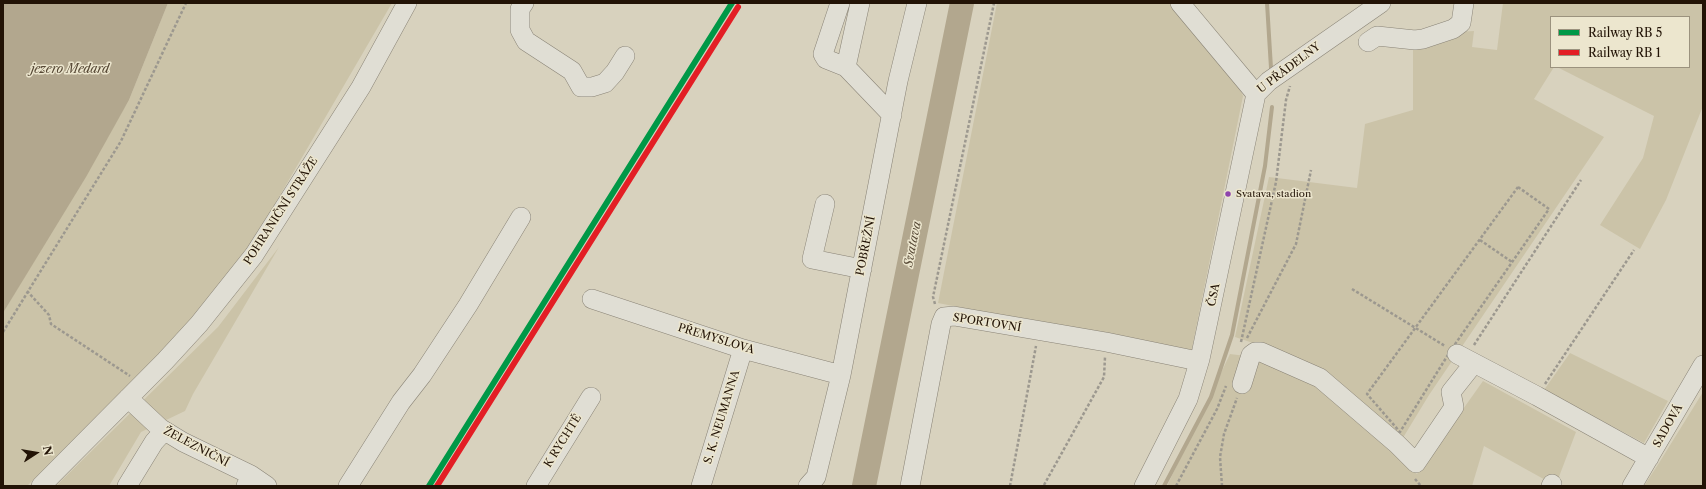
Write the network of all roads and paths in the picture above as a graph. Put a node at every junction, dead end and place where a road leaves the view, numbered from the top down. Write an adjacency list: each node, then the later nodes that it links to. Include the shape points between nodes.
1 (186, 3): 26 (path, via 121,141)
2 (407, 3): 39 (street, POHRANIČNÍ STRÁŽE, via 361,87 254,255 200,324)
3 (524, 3): 12 (street, via 520,9 520,30 526,41 572,71 581,87 605,83)
4 (840, 3): 13 (street, via 823,54 826,59)
5 (860, 3): 13 (street)
6 (917, 3): 16 (street, POBŘEŽNÍ)
7 (994, 3): 28 (path, via 933,297 935,308)
8 (1180, 3): 15 (street, U PŘÁDELNY)
9 (1381, 3): 14 (street, U PŘÁDELNY)
10 (1464, 3): 11 (street, via 1461,23 1453,29 1423,39 1377,36)
11 (1368, 42)
12 (625, 56)
13 (846, 67): 16 (street)
14 (1285, 78): 15 (street, U PŘÁDELNY); 17 (path, via 1286,100 1274,190 1242,346 1296,244)
15 (1258, 92): 35 (street, ČSA)
16 (892, 115): 24 (street, POBŘEŽNÍ)
17 (1311, 170)
18 (1581, 180): 34 (path)
19 (825, 204): 24 (street, via 812,259)
20 (521, 217): 50 (street, via 468,305 401,402)
21 (1480, 240): 23 (path); 23 (path, via 1518,187 1549,209); 29 (path)
22 (1634, 250): 40 (path)
23 (1512, 262): 34 (path)
24 (862, 270): 37 (street, POBŘEŽNÍ)
25 (1352, 289): 29 (path)
26 (27, 291): 30 (path); 39 (path, via 49,315 51,324)
27 (592, 299): 33 (street, PŘEMYSLOVA)
28 (944, 317): 31 (street, SPORTOVNÍ, via 954,316); 54 (street, SPORTOVNÍ, via 940,324)
29 (1416, 328): 34 (path); 34 (path, via 1367,394 1400,432)
30 (3, 332)
31 (1038, 332): 32 (street, SPORTOVNÍ); 55 (path)
32 (1106, 342): 35 (street, SPORTOVNÍ, via 1193,360); 46 (path, via 1104,377)
33 (743, 349): 37 (street, PŘEMYSLOVA); 52 (street, S. K. NEUMANNA)
34 (1462, 356): 38 (street, via 1451,392 1454,407 1416,463 1320,378 1261,352 1255,352); 40 (street)
35 (1200, 359): 56 (street, ČSA, via 1188,399)
36 (1703, 365): 44 (street, SADOVÁ)
37 (842, 374): 53 (street, POBŘEŽNÍ, via 816,477)
38 (1235, 382): 57 (path, via 1217,409); 58 (path, via 1220,457)
39 (142, 384): 42 (street, POHRANIČNÍ STRÁŽE)
40 (1537, 396): 44 (street)
41 (591, 397): 51 (street, K RYCHTĚ)
42 (128, 398): 43 (street, ŽELEZNIČNÍ); 47 (street, POHRANIČNÍ STRÁŽE)
43 (164, 431): 45 (street, ŽELEZNIČNÍ); 48 (street, via 154,442)
44 (1649, 458): 59 (street, SADOVÁ)
45 (249, 481): 49 (street, ŽELEZNIČNÍ)
46 (1044, 484)
47 (41, 486)
48 (127, 486)
49 (267, 486)
50 (348, 486)
51 (536, 486)
52 (701, 486)
53 (808, 486)
54 (910, 486)
55 (1010, 486)
56 (1144, 486)
57 (1176, 486)
58 (1222, 486)
59 (1632, 486)

